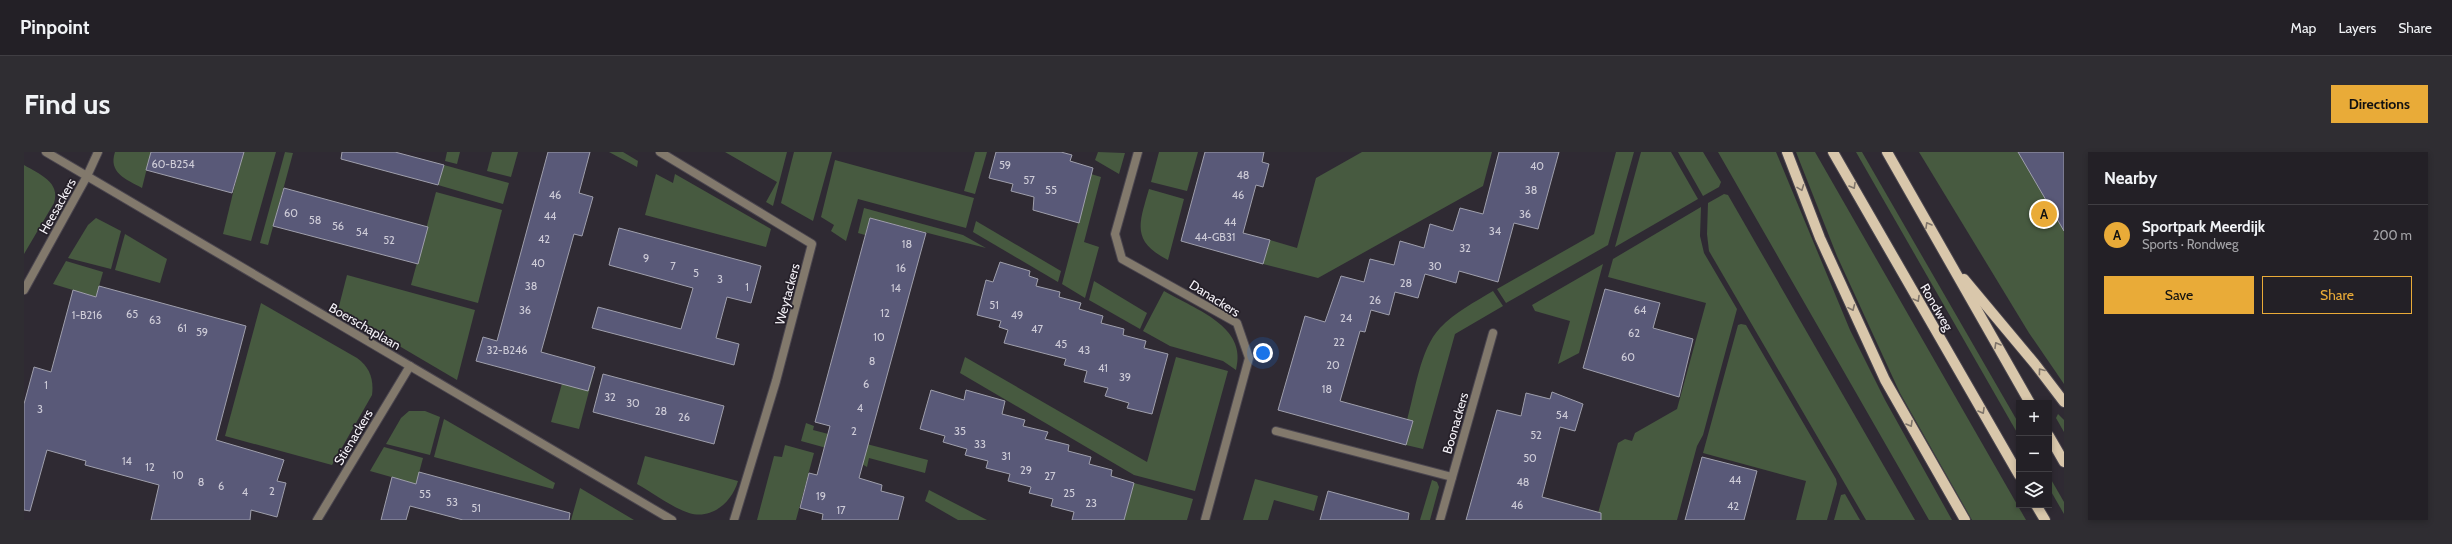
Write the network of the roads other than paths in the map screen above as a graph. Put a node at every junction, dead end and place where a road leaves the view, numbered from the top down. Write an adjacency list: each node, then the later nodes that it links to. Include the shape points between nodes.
1 (46, 152): 8 (street, Boerschaplaan)
2 (98, 152): 8 (street, Heesackers)
3 (660, 152): 23 (street, Weytackers, via 812,244 776,381)
4 (1138, 152): 24 (street, Danackers, via 1114,234 1122,259 1237,323 1248,358)
5 (1787, 152): 26 (main road, one-way to 26, via 1820,238 1885,380)
6 (1833, 152): 18 (main road, Rondweg, one-way to 18)
7 (1886, 152): 9 (main road, one-way to 7)
8 (87, 176): 10 (street, Heesackers); 12 (street, Boerschaplaan)
9 (1948, 259): 13 (main road, one-way to 9); 14 (main road, one-way to 9, via 2031,358)
10 (24, 290)
11 (1493, 333): 19 (street, Boonackers)
12 (410, 366): 21 (street, Stienackers); 22 (street, Boerschaplaan)
13 (2028, 400)
14 (2064, 402)
15 (1276, 431): 19 (street)
16 (2052, 441): 17 (main road)
17 (2064, 462)
18 (2017, 472)
19 (1452, 477): 25 (street, Boonackers)
20 (2038, 508): 27 (main road)
21 (317, 520)
22 (672, 520)
23 (734, 520)
24 (1205, 520)
25 (1440, 520)
26 (1965, 520)
27 (2045, 520)

